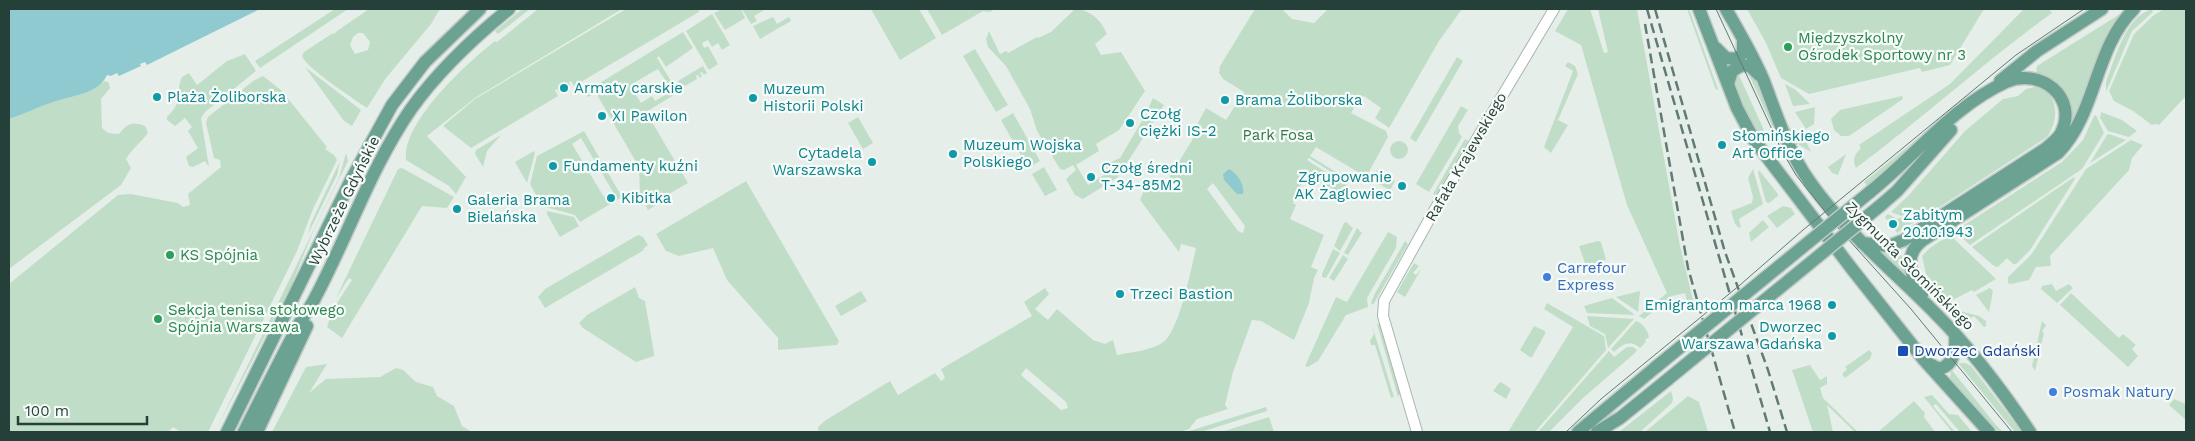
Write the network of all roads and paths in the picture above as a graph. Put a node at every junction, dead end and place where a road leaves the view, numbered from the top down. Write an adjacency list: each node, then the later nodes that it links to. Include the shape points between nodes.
1 (480, 9): 18 (main road, Wybrzeże Gdyńskie, via 425,62 387,113)
2 (509, 9): 14 (main road, Wybrzeże Gdyńskie, via 456,55 411,109 366,190)
3 (1554, 9): 21 (street, Rafała Krajewskiego, via 1386,294 1383,316)
4 (1699, 9): 9 (main road)
5 (1726, 9): 8 (main road, Zygmunta Słomińskiego)
6 (2102, 9): 12 (main road, via 2036,50)
7 (2134, 9): 15 (main road, via 2108,49 2090,100 2070,141 2058,154 1915,248 1910,261 1911,273)
8 (1743, 39): 9 (main road, via 1743,53 1734,59 1726,58); 10 (main road, Zygmunta Słomińskiego)
9 (1712, 44): 11 (main road)
10 (1762, 79): 11 (main road, via 1753,68 1742,65 1732,71); 13 (main road, Zygmunta Słomińskiego, via 1796,161 1818,193)
11 (1728, 84): 17 (main road, via 1741,116 1760,148)
12 (1987, 93): 13 (main road, via 2016,79 2040,79 2060,96 2064,107 2061,133 2045,149 1904,240 1889,246); 22 (main road, bridge, via 1953,117 1893,173); 23 (main road, bridge, via 1942,138 1897,191 1620,418)
13 (1862, 243): 15 (main road, Zygmunta Słomińskiego)
14 (315, 299): 19 (main road, Wybrzeże Gdyńskie); 20 (main road, via 302,338)
15 (1930, 308): 16 (main road, Zygmunta Słomińskiego)
16 (1955, 334): 17 (main road, via 1953,355 1946,366 1939,369); 25 (main road, Zygmunta Słomińskiego, via 1991,376)
17 (1924, 360): 24 (main road)
18 (227, 432)
19 (244, 432)
20 (258, 432)
21 (1417, 432)
22 (1578, 432)
23 (1597, 432)
24 (1989, 432)
25 (2030, 432)

